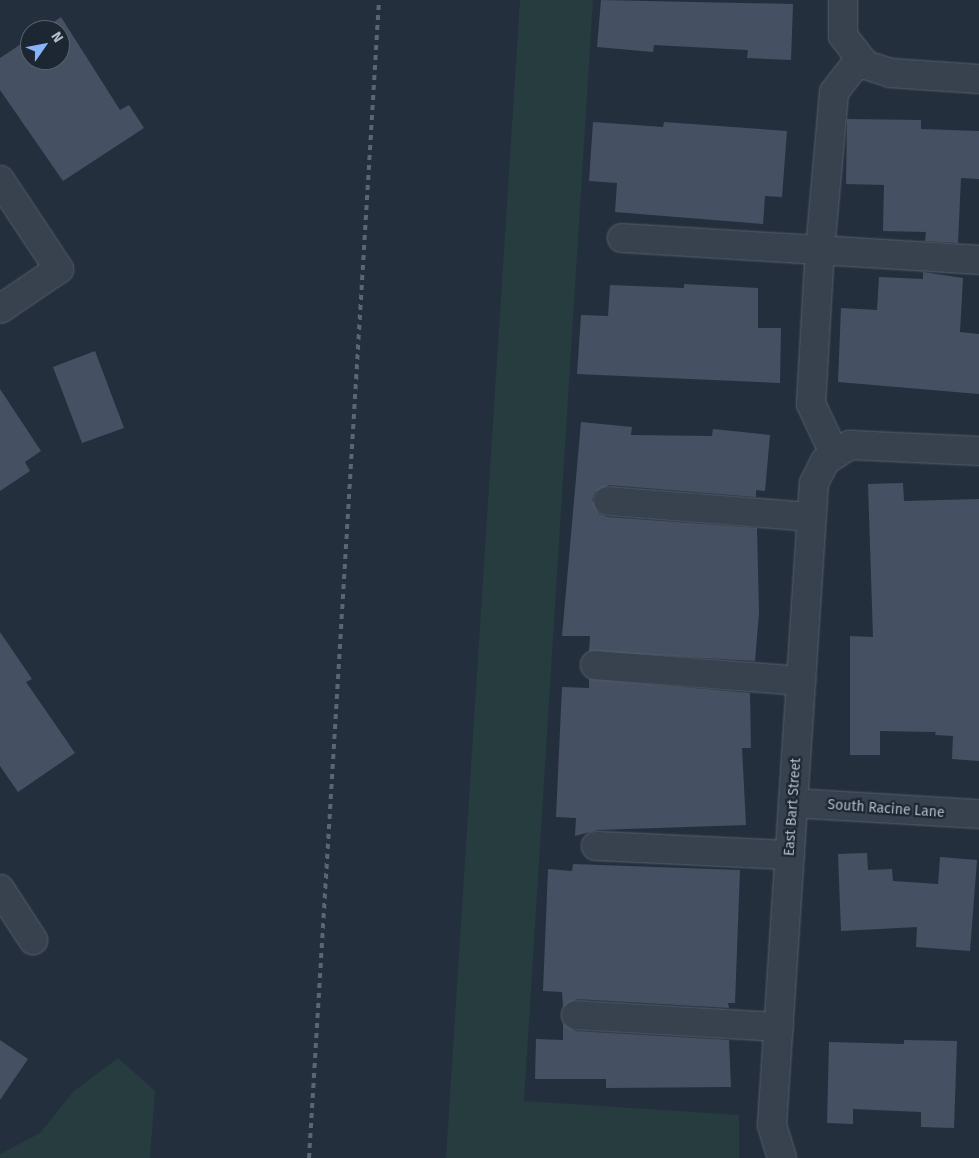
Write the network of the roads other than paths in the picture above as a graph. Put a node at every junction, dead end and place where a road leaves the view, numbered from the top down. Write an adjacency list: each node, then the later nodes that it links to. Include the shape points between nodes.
1 (843, 0): 2 (street, via 843,36)
2 (859, 60): 3 (street, via 882,72); 6 (street, via 834,92)
3 (979, 79)
4 (0, 180): 8 (street, via 59,268)
5 (622, 238): 6 (street)
6 (820, 250): 7 (street); 10 (street, via 811,404)
7 (979, 260)
8 (0, 309)
9 (979, 451): 10 (street, via 867,444)
10 (831, 455): 12 (street, East Bart Street, via 814,483)
11 (608, 501): 12 (street)
12 (811, 517): 14 (street, East Bart Street)
13 (595, 665): 14 (street)
14 (801, 681): 15 (street, East Bart Street)
15 (794, 803): 16 (street, South Racine Lane); 18 (street, East Bart Street)
16 (979, 814)
17 (596, 846): 18 (street)
18 (790, 856): 22 (street, East Bart Street)
19 (0, 889): 20 (street)
20 (33, 940)
21 (576, 1014): 22 (street)
22 (779, 1027): 23 (street, East Bart Street, via 772,1125)
23 (782, 1158)

